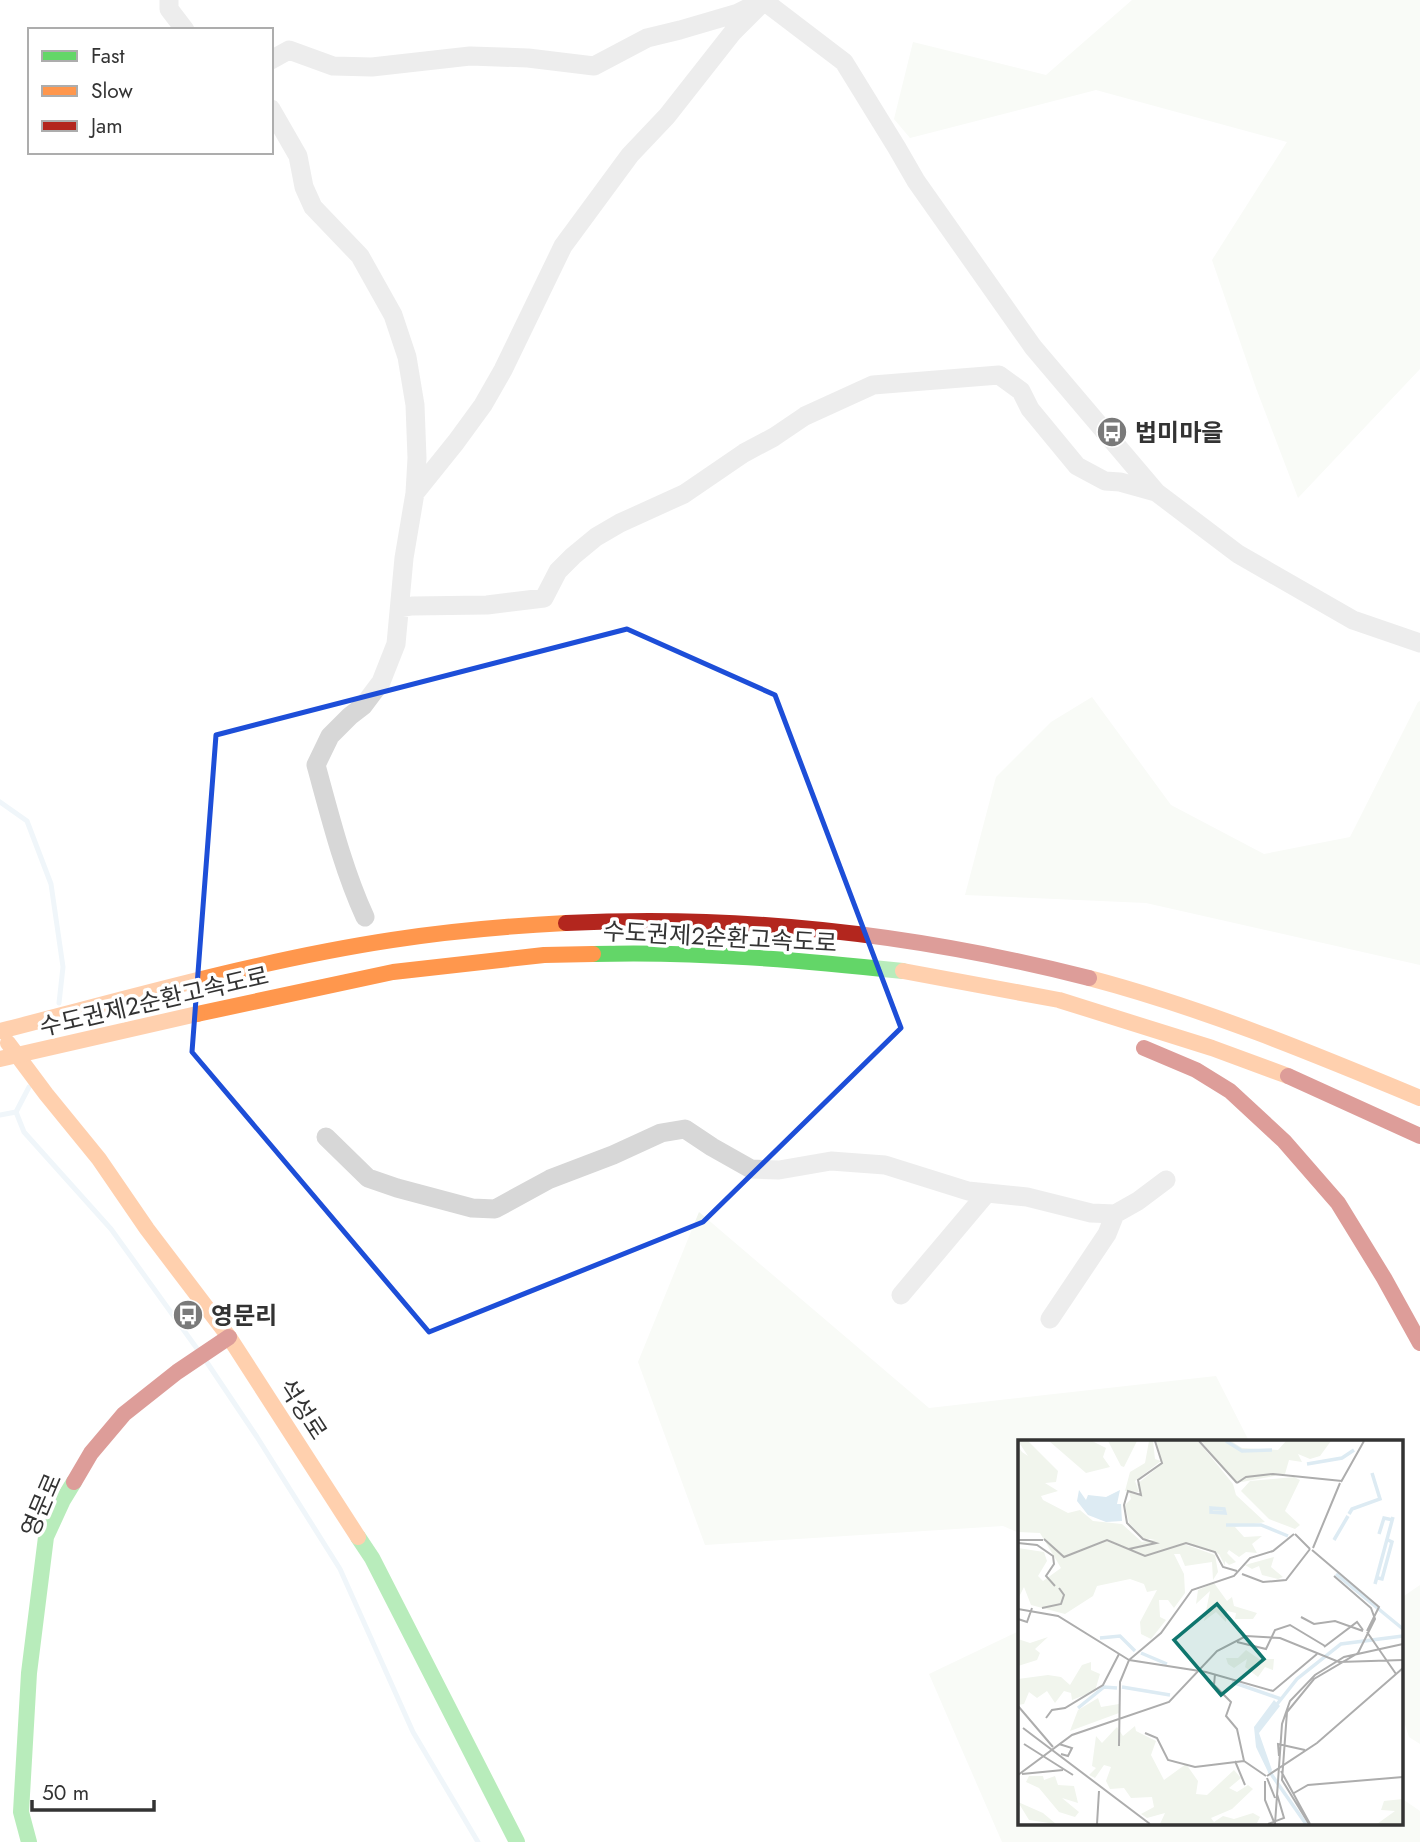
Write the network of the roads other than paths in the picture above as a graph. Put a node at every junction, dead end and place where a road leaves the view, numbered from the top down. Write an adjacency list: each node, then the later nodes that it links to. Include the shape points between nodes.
1 (169, 0): 3 (street, via 169,9)
2 (764, 0): 4 (street, via 738,13 647,38 594,66 470,56 372,67 333,66 289,50); 6 (street, via 631,155 563,246 483,405); 7 (street, via 844,62 916,181 1033,347)
3 (183, 28)
4 (273, 59)
5 (273, 112): 6 (street, via 298,156 313,207 360,256 393,315 407,357 415,405)
6 (415, 492): 8 (street)
7 (1156, 492): 8 (street, via 1104,481 1077,466 1030,410 1021,391 999,375 873,385 805,416 684,494 596,537 558,571 544,598); 9 (street, via 1238,554 1353,620)
8 (400, 608): 10 (street, via 396,644 381,682 330,736 316,765)
9 (1420, 643)
10 (365, 917)
11 (1059, 1000): 12 (main road); 15 (main road, 수도권제2순환고속도로, bridge, via 919,973 793,959 544,955 393,972); 17 (main road, 수도권제2순환고속도로, via 1275,1070)
12 (1099, 1029)
13 (0, 1032): 15 (main road, 석성로); 16 (main road, 수도권제2순환고속도로, via 191,982 394,940 569,923 753,924 952,948 1116,985 1200,1012)
14 (1135, 1045): 25 (main road, via 1196,1070 1230,1091 1284,1141 1338,1203)
15 (6, 1054): 24 (main road, 석성로, via 43,1089 99,1158)
16 (1420, 1098)
17 (1420, 1136)
18 (326, 1137): 20 (street, via 368,1178 472,1208 495,1209 550,1179 661,1133 685,1129 751,1169 779,1170 831,1161 885,1165)
19 (1166, 1180): 21 (street)
20 (987, 1193): 21 (street); 22 (street)
21 (1115, 1214): 23 (street, via 1107,1234)
22 (901, 1295)
23 (1050, 1319)
24 (229, 1337): 26 (main road, 영문로, via 124,1414 91,1452 46,1538 29,1673 21,1812); 27 (main road, 석성로, via 372,1558)
25 (1420, 1343)
26 (29, 1842)
27 (517, 1842)

